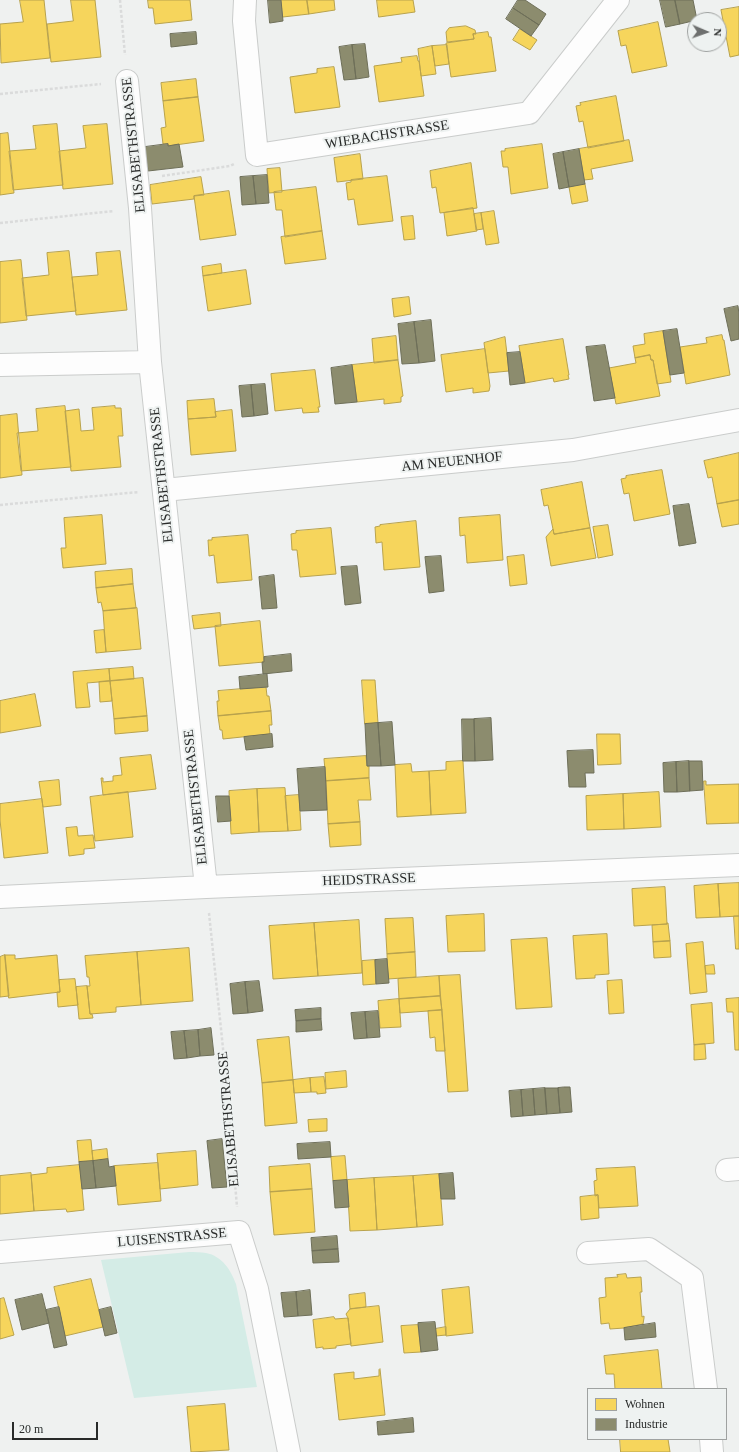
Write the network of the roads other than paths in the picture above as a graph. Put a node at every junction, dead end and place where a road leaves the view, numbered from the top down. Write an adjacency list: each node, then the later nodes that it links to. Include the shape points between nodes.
1 (245, 0): 2 (street, WIEBACHSTRASSE, via 244,21 257,155 529,113)
2 (618, 0)
3 (127, 81): 4 (street, ELISABETHSTRASSE, via 140,208)
4 (150, 362): 5 (street); 7 (street, ELISABETHSTRASSE)
5 (0, 365)
6 (739, 420): 7 (street, AM NEUENHOF, via 573,450)
7 (164, 490): 9 (street, ELISABETHSTRASSE)
8 (739, 865): 9 (street, HEIDSTRASSE)
9 (206, 886): 10 (street, HEIDSTRASSE)
10 (0, 897)
11 (0, 1252): 15 (street, LUISENSTRASSE, via 239,1232 257,1289)
12 (588, 1253): 13 (street, via 649,1248 692,1278)
13 (706, 1388)
14 (711, 1440): 16 (street)
15 (288, 1452)
16 (712, 1452)

